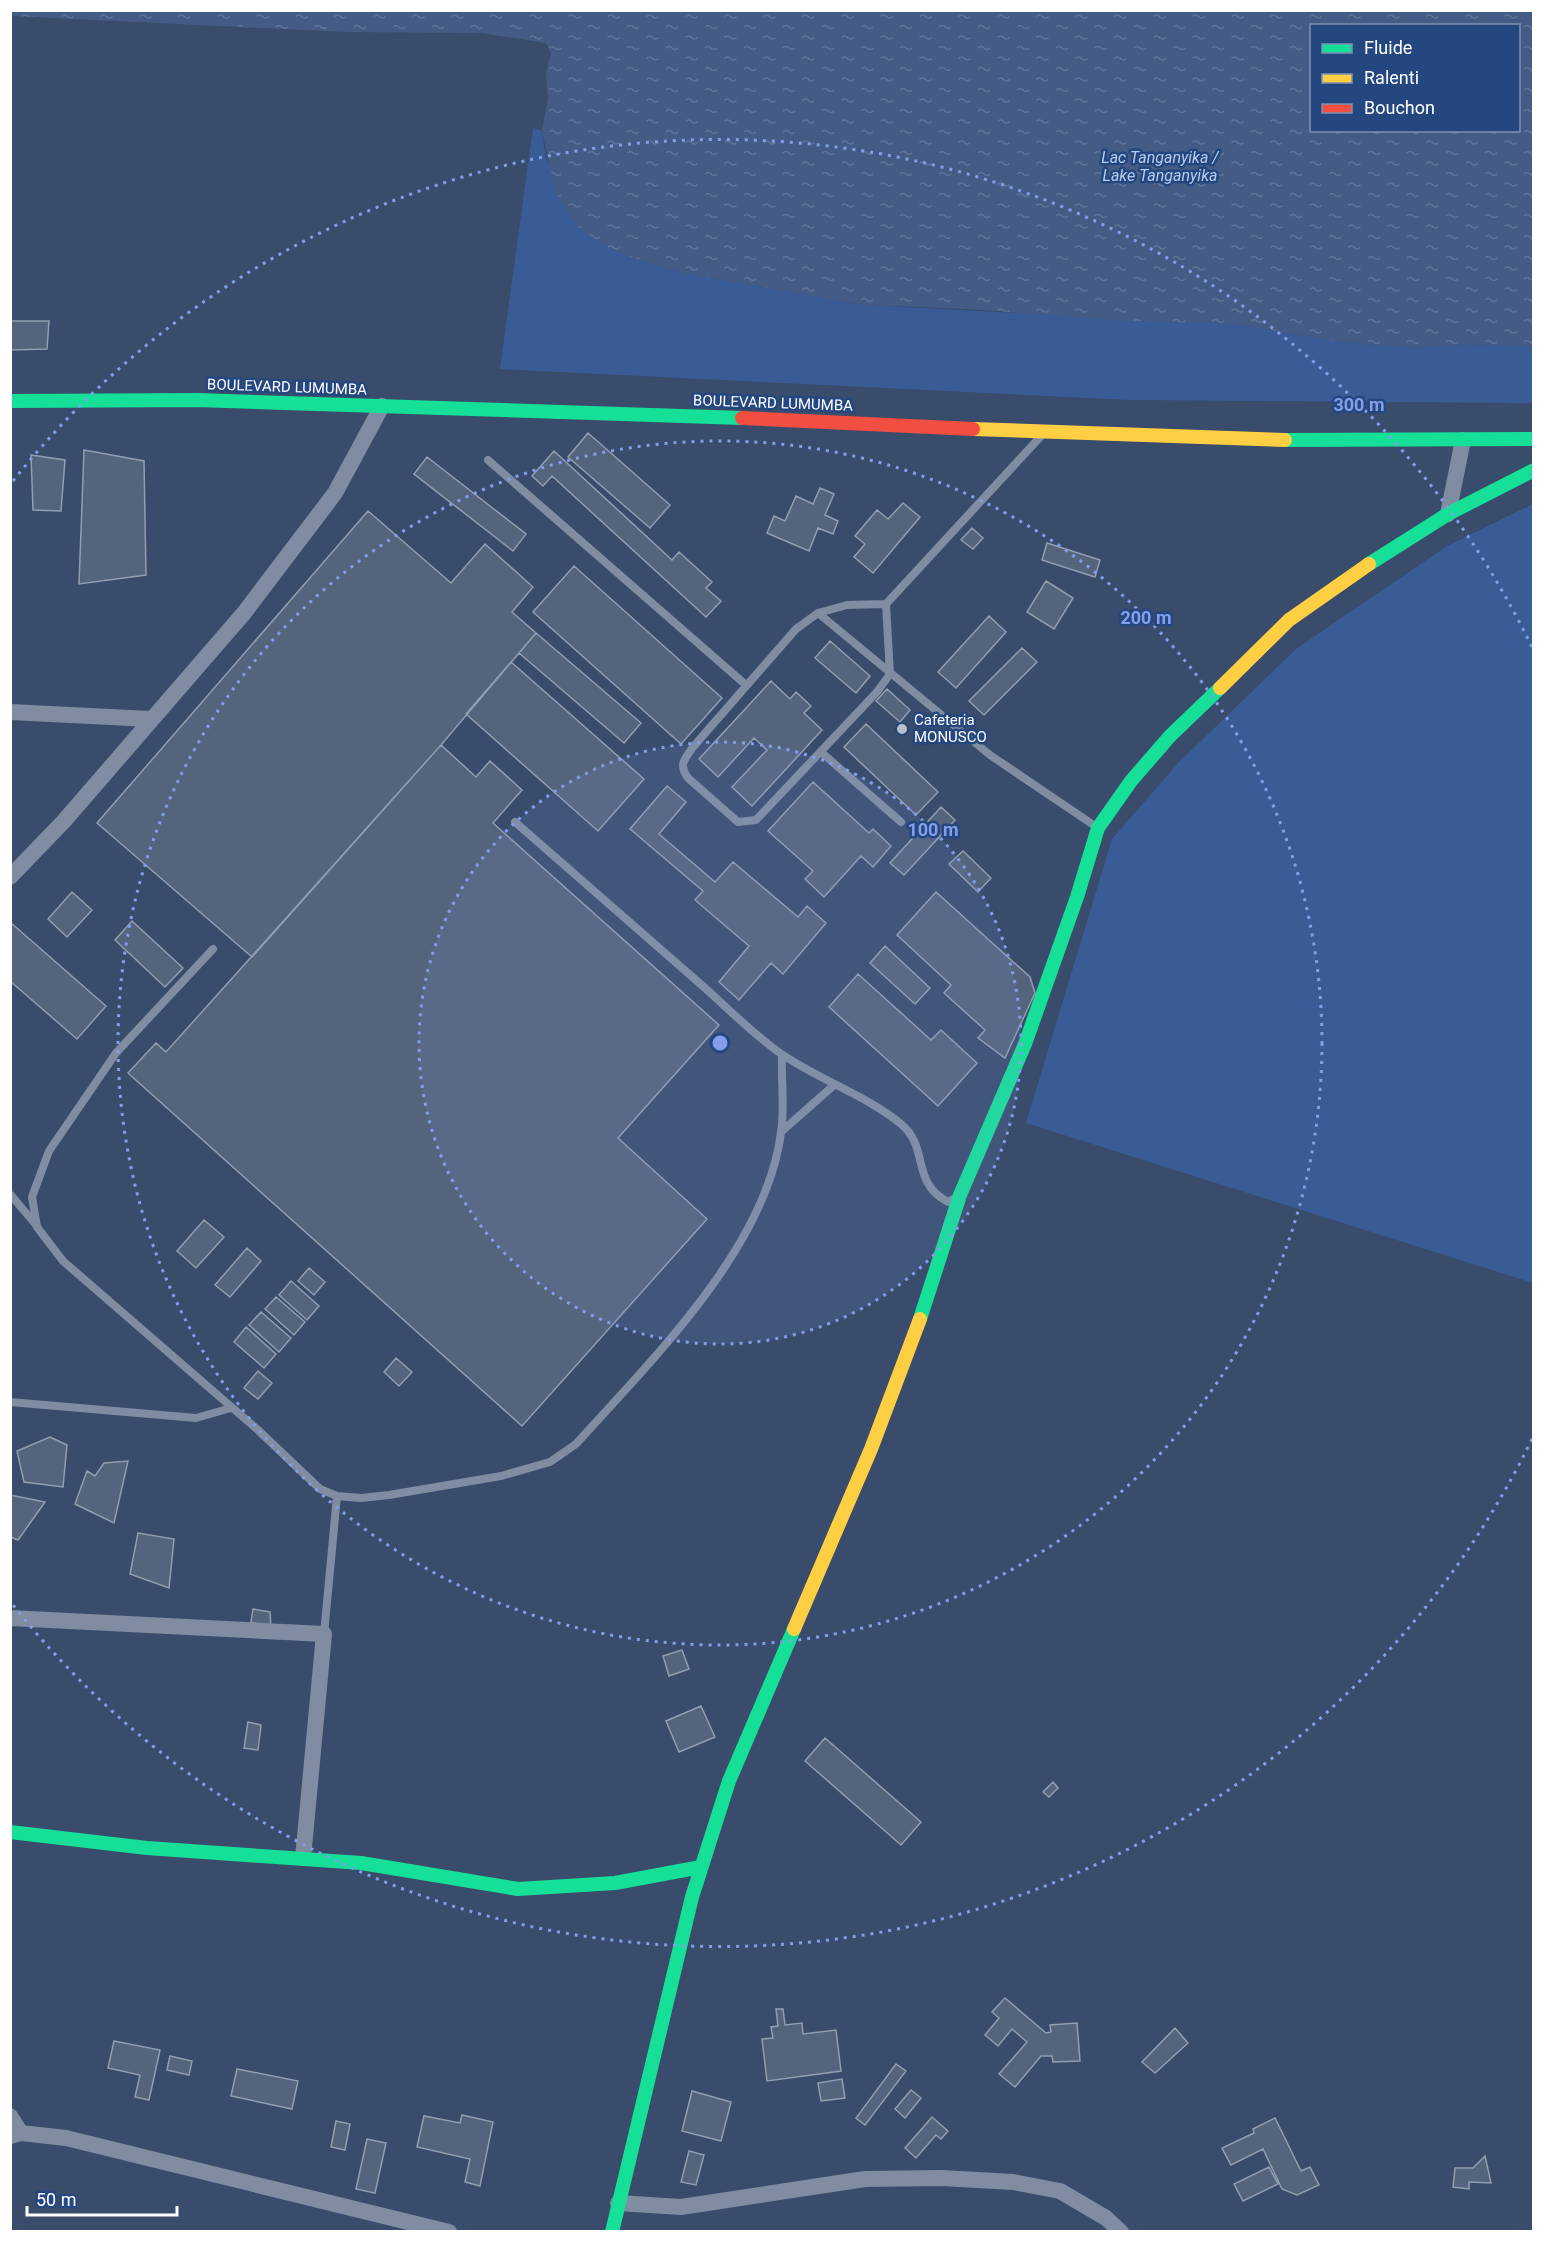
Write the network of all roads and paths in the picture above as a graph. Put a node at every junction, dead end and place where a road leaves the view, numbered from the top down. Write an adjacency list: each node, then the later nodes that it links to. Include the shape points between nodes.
1 (10, 401): 2 (street, BOULEVARD LUMUMBA, via 197,400)
2 (382, 406): 3 (street, BOULEVARD LUMUMBA); 14 (street, via 349,470 317,518 244,613)
3 (1045, 432): 5 (street, BOULEVARD LUMUMBA, via 1201,439); 9 (lane)
4 (1533, 439): 5 (street, BOULEVARD LUMUMBA)
5 (1463, 440): 8 (street)
6 (488, 460): 12 (lane)
7 (1533, 470): 8 (street)
8 (1448, 513): 18 (street, via 1289,620 1170,736)
9 (886, 604): 10 (lane, via 847,605); 11 (lane)
10 (818, 613): 11 (lane); 12 (lane, via 796,629)
11 (890, 674): 15 (lane); 18 (lane, via 990,755)
12 (746, 686): 15 (lane, via 682,762 688,778 738,822 756,820)
13 (10, 712): 14 (street)
14 (151, 719): 19 (street, via 64,821)
15 (821, 752): 17 (lane)
16 (515, 822): 21 (lane)
17 (901, 822)
18 (1098, 828): 25 (street, via 1025,1044)
19 (10, 877)
20 (213, 950): 26 (lane, via 116,1053 49,1151 32,1197)
21 (782, 1054): 22 (lane); 23 (lane)
22 (833, 1086): 23 (lane); 25 (lane, via 888,1113 908,1130 925,1182 933,1194 948,1202)
23 (781, 1132): 29 (lane, via 764,1199 748,1233 703,1298 576,1444 550,1462 501,1476 380,1496)
24 (10, 1194): 26 (lane)
25 (960, 1195): 34 (street, via 930,1293 871,1449 734,1771)
26 (37, 1227): 28 (lane, via 63,1261)
27 (10, 1402): 28 (lane, via 196,1418)
28 (231, 1408): 29 (lane, via 320,1489)
29 (337, 1496): 31 (lane)
30 (10, 1618): 31 (street)
31 (324, 1634): 33 (street)
32 (10, 1832): 33 (street, via 147,1848)
33 (303, 1858): 34 (street, via 361,1863 518,1889 615,1883)
34 (701, 1867): 37 (street)
35 (10, 2116): 36 (street)
36 (16, 2135): 38 (street, via 66,2138)
37 (618, 2203): 39 (street); 40 (street, via 681,2207 865,2179 1013,2182 1060,2191 1106,2218)
38 (450, 2232)
39 (612, 2232)
40 (1121, 2232)

